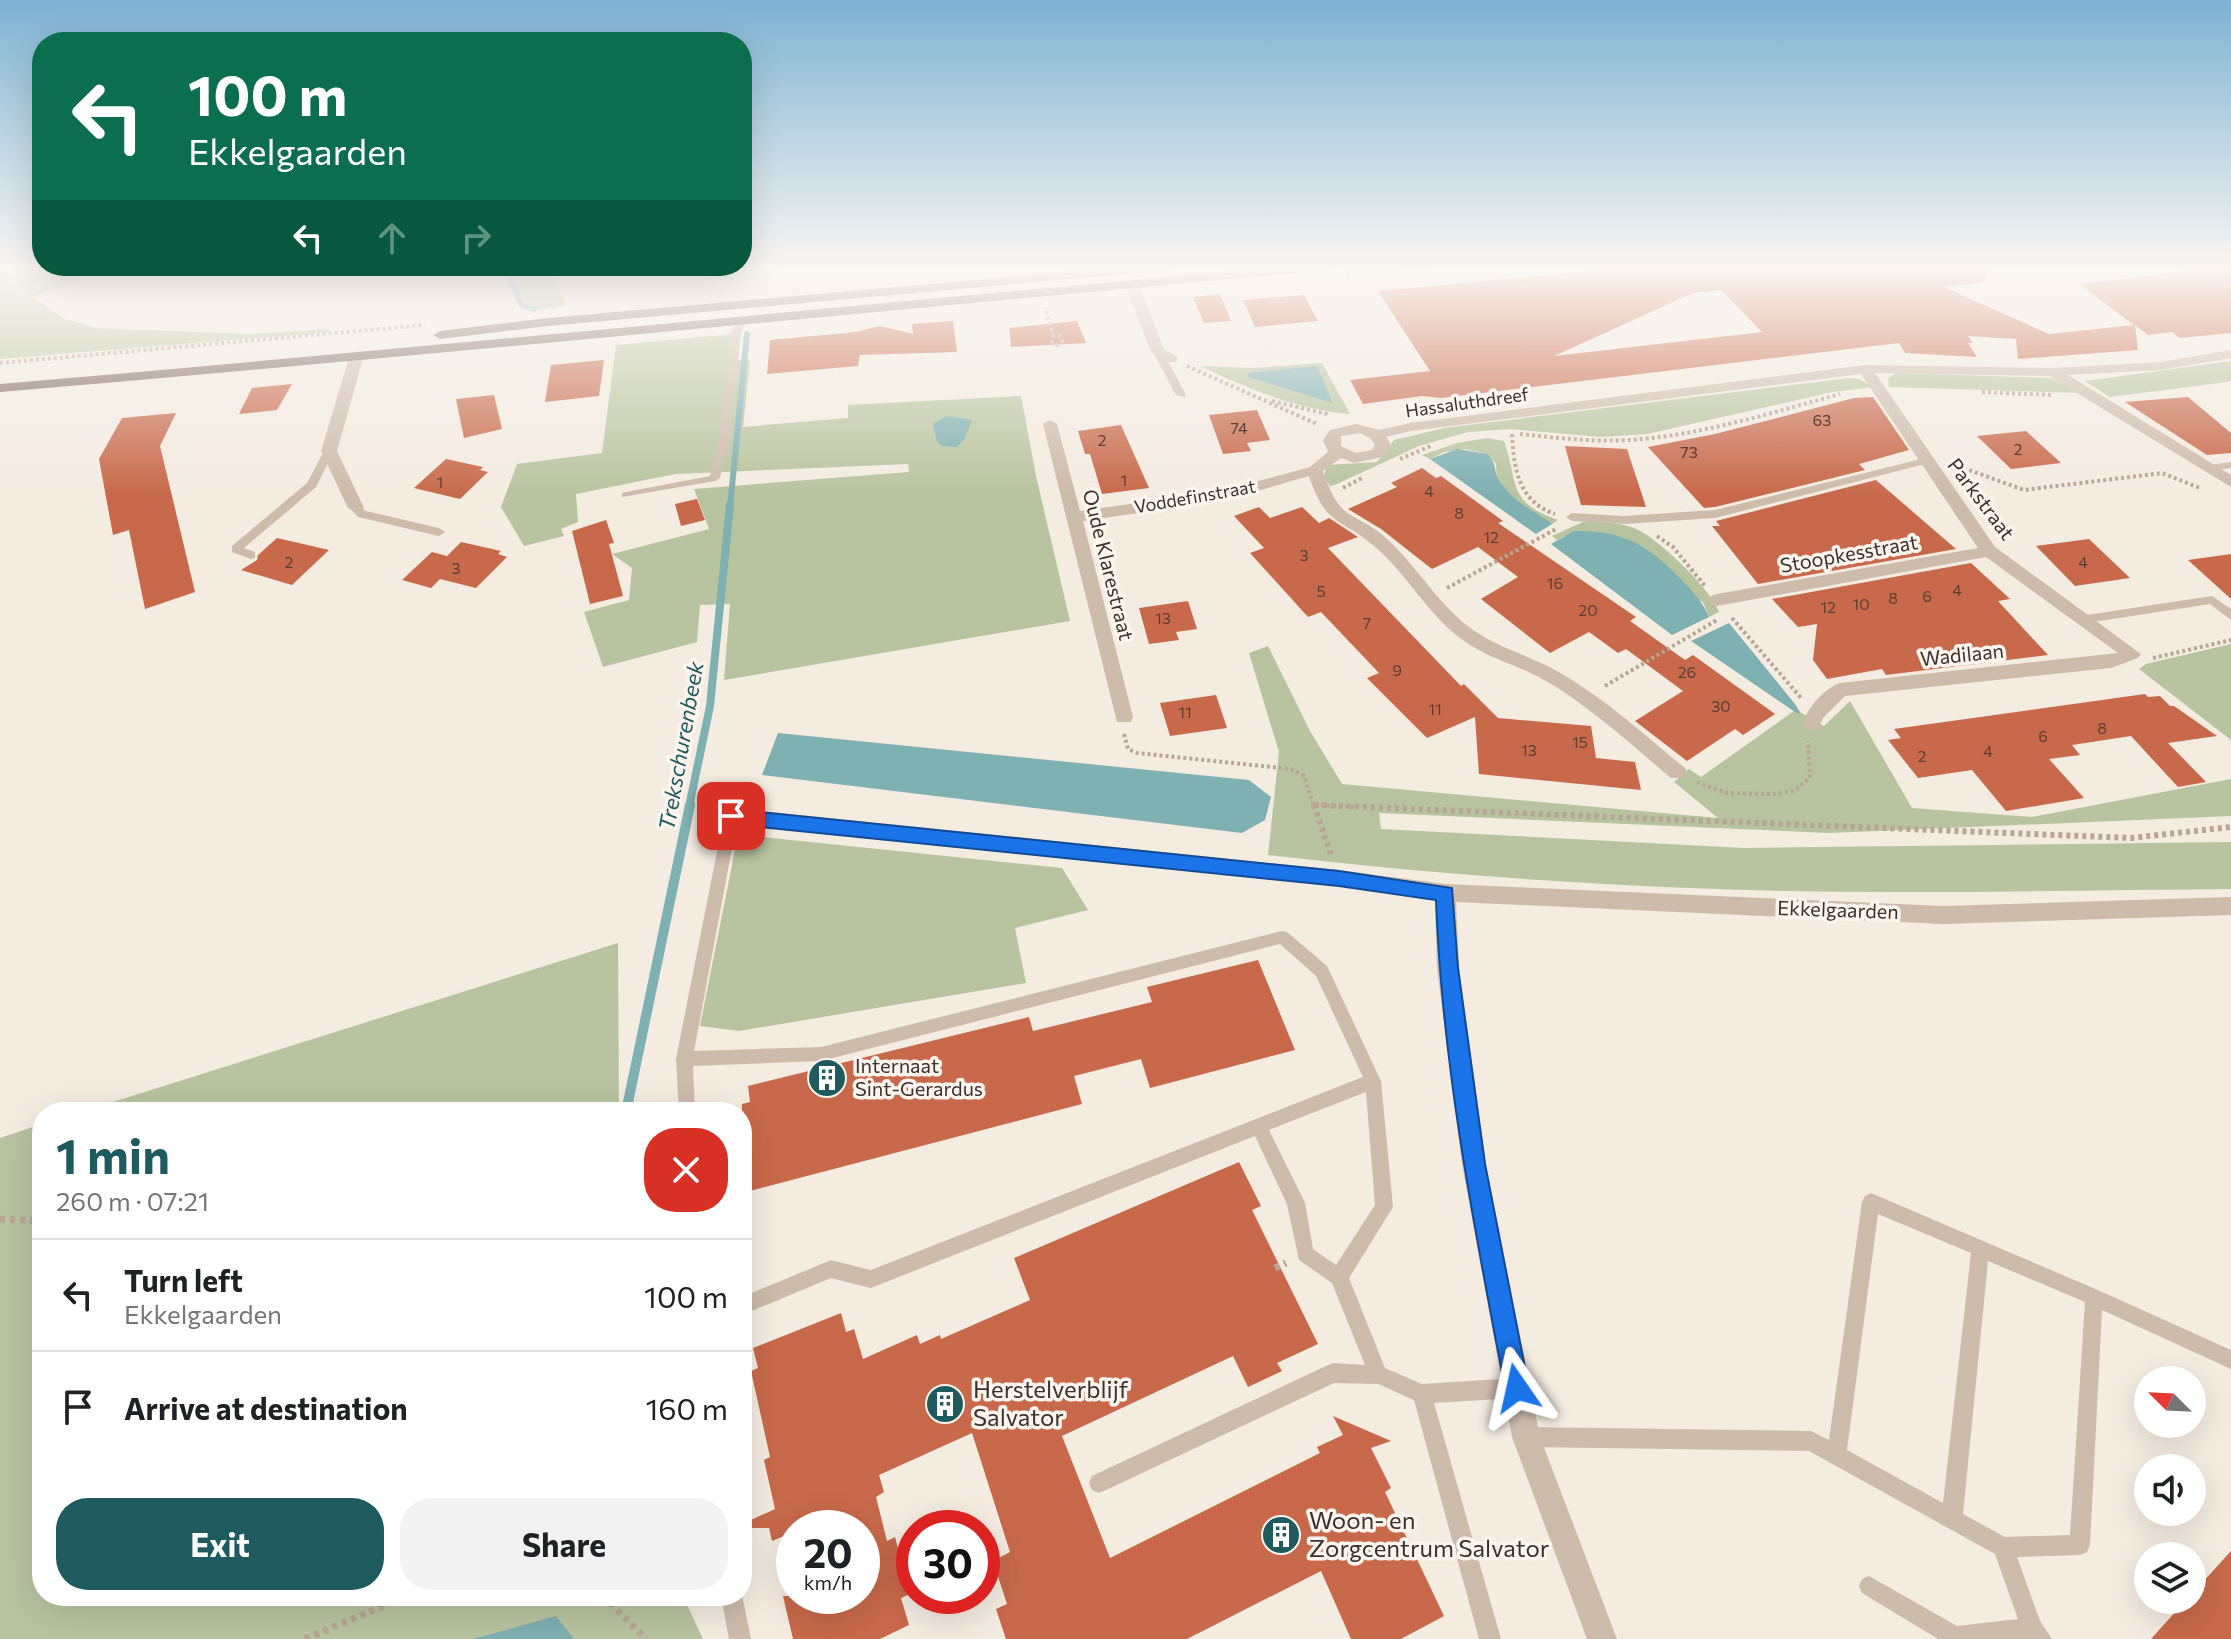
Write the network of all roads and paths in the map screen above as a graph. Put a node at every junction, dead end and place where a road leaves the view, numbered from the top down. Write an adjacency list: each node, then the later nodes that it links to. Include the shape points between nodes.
1 (342, 342): 11 (main road)
2 (522, 342): 7 (main road)
3 (735, 342): 31 (lane, via 715,478)
4 (1154, 342): 5 (street)
5 (1158, 352): 8 (street); 15 (lane)
6 (2231, 354): 10 (street, Hassaluthdreef, via 2161,366)
7 (357, 355): 12 (main road); 21 (street)
8 (1172, 359): 18 (path)
9 (1865, 369): 10 (street, Hassaluthdreef); 13 (street, Parkstraat); 19 (street, Hassaluthdreef)
10 (2052, 372): 16 (street)
11 (0, 374)
12 (0, 388)
13 (1878, 390): 24 (street, Parkstraat); 35 (path, via 1848,392 1645,439 1512,434 1525,497 1548,512)
14 (1981, 392): 16 (path)
15 (1181, 395)
16 (2095, 396): 26 (street)
17 (1050, 424): 34 (street, Oude Klarestraat)
18 (1335, 433): 19 (street, Hassaluthdreef, via 1356,428); 22 (street, via 1331,440)
19 (1377, 435): 22 (street, via 1383,445 1377,454 1354,458)
20 (1434, 445): 23 (path)
21 (329, 451): 33 (street); 39 (lane, via 312,485 236,549)
22 (1338, 453): 27 (street, Voddefinstraat)
23 (1400, 459)
24 (1925, 461): 30 (path, via 1942,461 2024,490 2162,473); 35 (lane, via 1715,514 1624,520); 38 (street, Parkstraat)
25 (2231, 465): 26 (lane)
26 (2209, 468): 29 (street)
27 (1315, 470): 32 (street); 34 (street, Voddefinstraat, via 1223,496)
28 (1374, 472): 32 (path)
29 (2231, 482)
30 (2203, 489)
31 (626, 495)
32 (1324, 497): 40 (street, via 1340,518 1380,542)
33 (356, 508): 37 (lane, via 362,514)
34 (1073, 517): 47 (street, Oude Klarestraat)
35 (1572, 517)
36 (1561, 526): 40 (path)
37 (439, 532)
38 (1989, 551): 41 (street, Stoopkesstraat); 43 (street, Parkstraat)
39 (251, 555)
40 (1429, 598): 46 (street, via 1473,639)
41 (1723, 607): 46 (path)
42 (2231, 616): 43 (lane, via 2212,600)
43 (2080, 620): 45 (street, Parkstraat)
44 (2231, 640): 45 (path, via 2155,658)
45 (2132, 654): 48 (street, Wadilaan, via 2111,662 1840,690)
46 (1585, 697): 49 (street)
47 (1124, 717): 50 (path, via 1128,749 1291,769 1304,776)
48 (1811, 724): 49 (path, via 1810,778 1794,791 1726,793)
49 (1678, 773)
50 (1315, 805): 52 (path, via 2131,838); 53 (path)
51 (731, 816): 53 (street, Ekkelgaarden); 56 (lane)
52 (2231, 827)
53 (1339, 878): 54 (street, Ekkelgaarden)
54 (1445, 893): 55 (street, Ekkelgaarden, via 1943,915); 68 (street, via 1448,968 1474,1164)
55 (2231, 906)
56 (684, 1059): 57 (lane, via 821,1054 1282,937 1322,971); 58 (lane)
57 (1373, 1081): 59 (lane); 63 (lane, via 1384,1207)
58 (686, 1102)
59 (1259, 1126): 63 (lane, via 1296,1203 1305,1254); 65 (lane, via 871,1279 831,1269)
60 (0, 1219): 61 (path)
61 (32, 1221)
62 (1980, 1249): 64 (lane); 71 (lane, via 1871,1202); 73 (lane)
63 (1339, 1277): 67 (lane)
64 (2094, 1297): 66 (lane); 74 (lane, via 2080,1545)
65 (752, 1302)
66 (2231, 1360)
67 (1378, 1375): 69 (lane); 72 (lane, via 1333,1373)
68 (1517, 1388): 69 (lane); 70 (street)
69 (1422, 1394): 83 (lane)
70 (1526, 1437): 71 (lane, via 1811,1441); 84 (street)
71 (1837, 1455): 73 (lane)
72 (1099, 1483)
73 (1952, 1518): 74 (lane)
74 (2003, 1547): 79 (lane)
75 (1869, 1586): 79 (lane, via 1955,1637)
76 (383, 1606): 80 (path)
77 (613, 1606): 81 (path)
78 (734, 1606): 82 (lane)
79 (2036, 1634)
80 (305, 1639)
81 (646, 1639)
82 (740, 1639)
83 (1490, 1639)
84 (1602, 1639)

